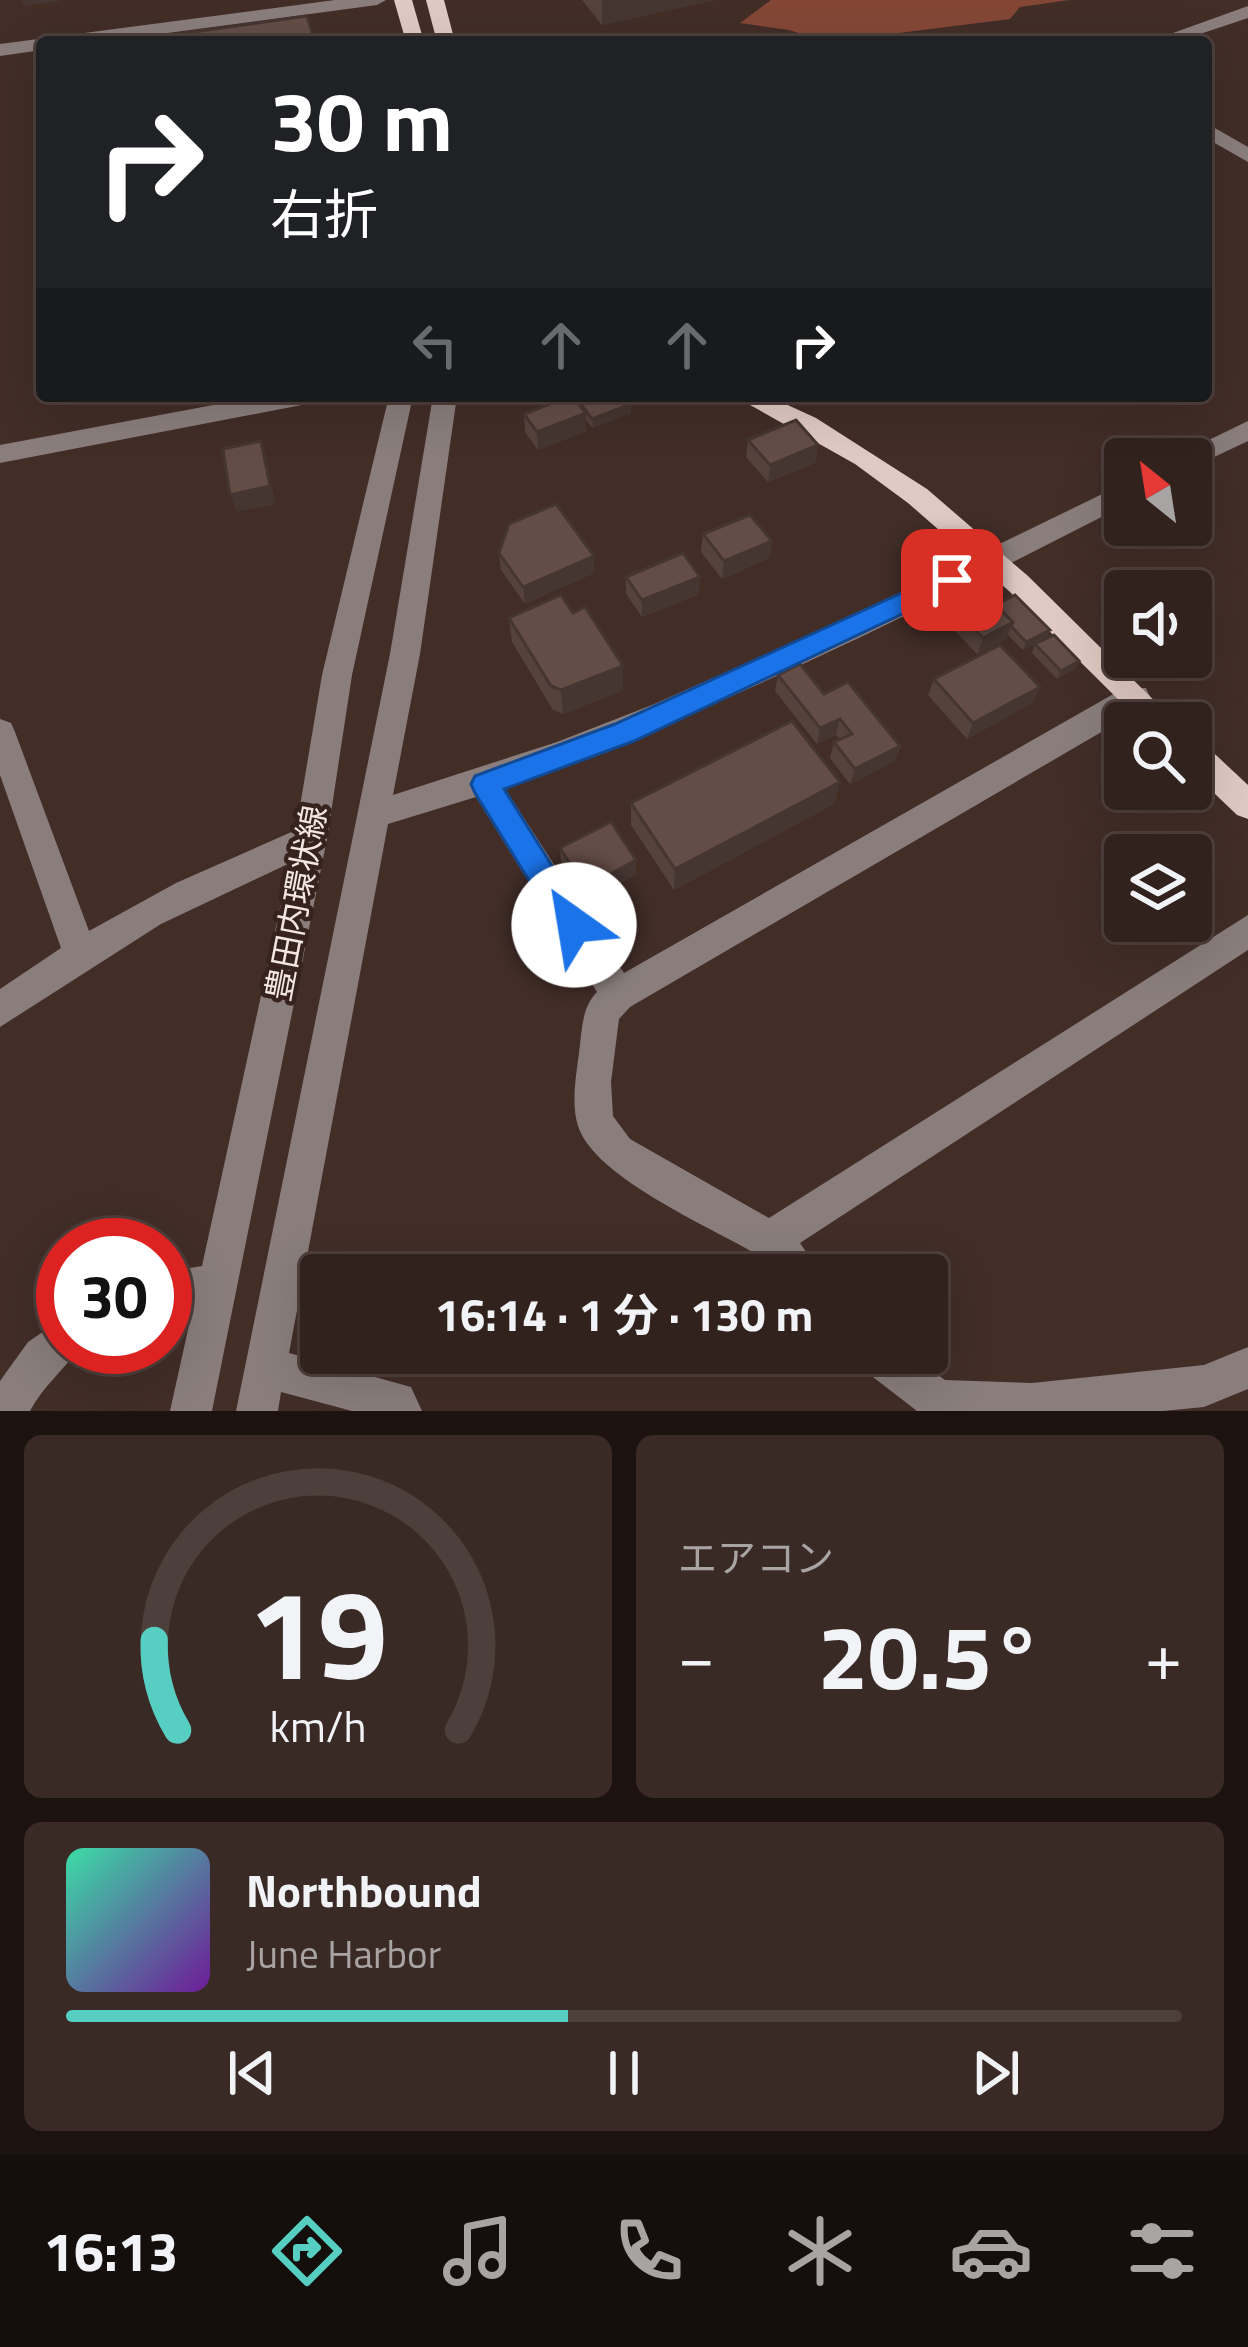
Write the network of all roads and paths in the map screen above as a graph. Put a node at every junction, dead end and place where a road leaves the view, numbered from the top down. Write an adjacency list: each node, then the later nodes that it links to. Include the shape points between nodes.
1 (376, 0): 5 (street)
2 (403, 0): 6 (main road)
3 (435, 0): 7 (main road)
4 (1248, 12): 8 (street)
5 (103, 36)
6 (414, 36)
7 (444, 36)
8 (1175, 36)
9 (36, 45): 10 (street)
10 (0, 50)
11 (1212, 133): 12 (street)
12 (1248, 156)
13 (275, 402): 19 (street)
14 (400, 402): 29 (street, 豊田内環状線, via 337,675)
15 (445, 402): 28 (street, 豊田内環状線)
16 (761, 402): 21 (main road, via 886,469)
17 (1248, 430): 18 (street)
18 (1212, 448)
19 (0, 454)
20 (1104, 504): 21 (street)
21 (992, 561): 22 (main road); 26 (street, via 625,733)
22 (1136, 698): 23 (main road); 32 (street)
23 (1140, 702)
24 (0, 731): 31 (street)
25 (1212, 771): 27 (main road)
26 (485, 784): 28 (street); 32 (street)
27 (1248, 805)
28 (373, 815): 39 (street, 豊田内環状線)
29 (310, 839): 31 (street, via 202,883); 36 (street, 豊田内環状線)
30 (1248, 931): 34 (street)
31 (79, 951): 33 (street)
32 (618, 995): 34 (street, via 602,1011 596,1122 616,1152)
33 (0, 1010)
34 (770, 1240): 35 (street)
35 (783, 1254)
36 (216, 1284): 37 (street); 43 (street, 豊田内環状線)
37 (192, 1288)
38 (36, 1365): 42 (street)
39 (265, 1367): 44 (street, 豊田内環状線); 45 (street, via 369,1391)
40 (1248, 1368): 41 (street, via 1204,1386 1032,1404 938,1401)
41 (902, 1374)
42 (9, 1411)
43 (191, 1411)
44 (257, 1411)
45 (401, 1411)

